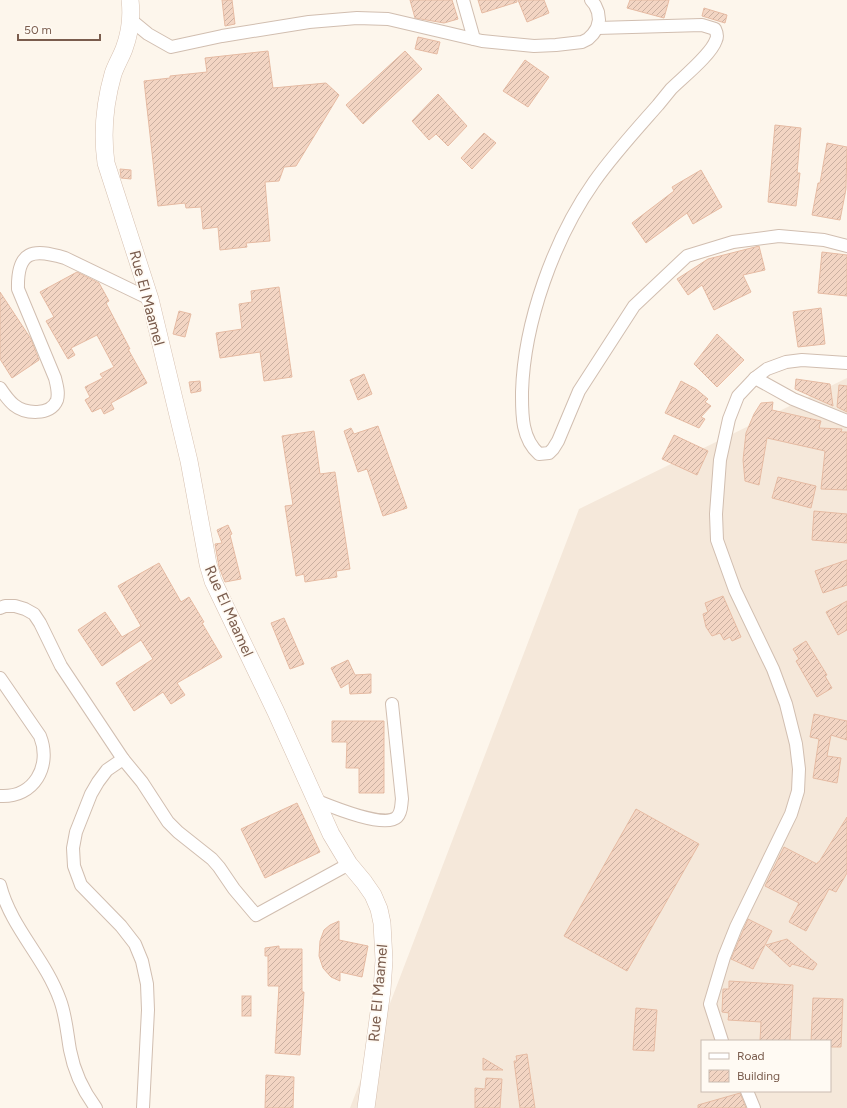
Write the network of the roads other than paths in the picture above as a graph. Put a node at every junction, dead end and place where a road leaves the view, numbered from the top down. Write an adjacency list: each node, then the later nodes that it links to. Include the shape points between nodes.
1 (130, 0): 4 (street, Rue El Maamel)
2 (463, 0): 6 (street)
3 (591, 0): 5 (street, via 598,12)
4 (131, 20): 6 (street, via 148,34 171,47 309,22 357,18 388,19); 8 (street, Rue El Maamel, via 108,94 103,145 106,163)
5 (597, 28): 6 (street, via 594,34 582,42 556,45 534,46); 7 (street, via 702,25 715,29 718,35 716,42 701,62 671,90 594,183 556,252 544,282 530,335 523,377 524,428 532,448 539,454 549,453 553,449 579,391 634,306 687,256 733,242 779,236 824,240)
6 (474, 39)
7 (847, 246)
8 (150, 299): 11 (street, via 65,258 40,253 25,257 18,274 18,289 58,390 51,408 29,412 15,406); 18 (street, Rue El Maamel, via 189,461 213,580)
9 (847, 363): 10 (street, via 802,360 786,362 767,369)
10 (756, 378): 12 (street, via 793,399); 21 (street, via 738,396 729,419 720,460 717,540 735,590 776,676 796,744 800,770 798,791 791,814 736,927 710,1004)
11 (0, 388)
12 (847, 420)
13 (0, 608): 16 (street, via 15,606 34,614 61,666)
14 (0, 678): 17 (street, via 40,736 44,744 44,755 43,767 32,784 17,794)
15 (392, 704): 18 (street, via 402,799 397,817 392,820 371,819 338,810)
16 (123, 759): 19 (street, via 142,782 168,822 212,859 256,915); 24 (street, via 107,770 89,799 76,832 73,848 74,866 81,885 121,926 142,961 147,984 148,1010)
17 (0, 796)
18 (315, 800): 19 (street, Rue El Maamel)
19 (349, 864): 25 (street, Rue El Maamel, via 373,896 384,938 382,990)
20 (0, 885): 23 (street, via 15,922 58,994 76,1070 84,1090)
21 (722, 1040)
22 (747, 1092): 26 (street)
23 (96, 1108)
24 (143, 1108)
25 (366, 1108)
26 (754, 1108)

